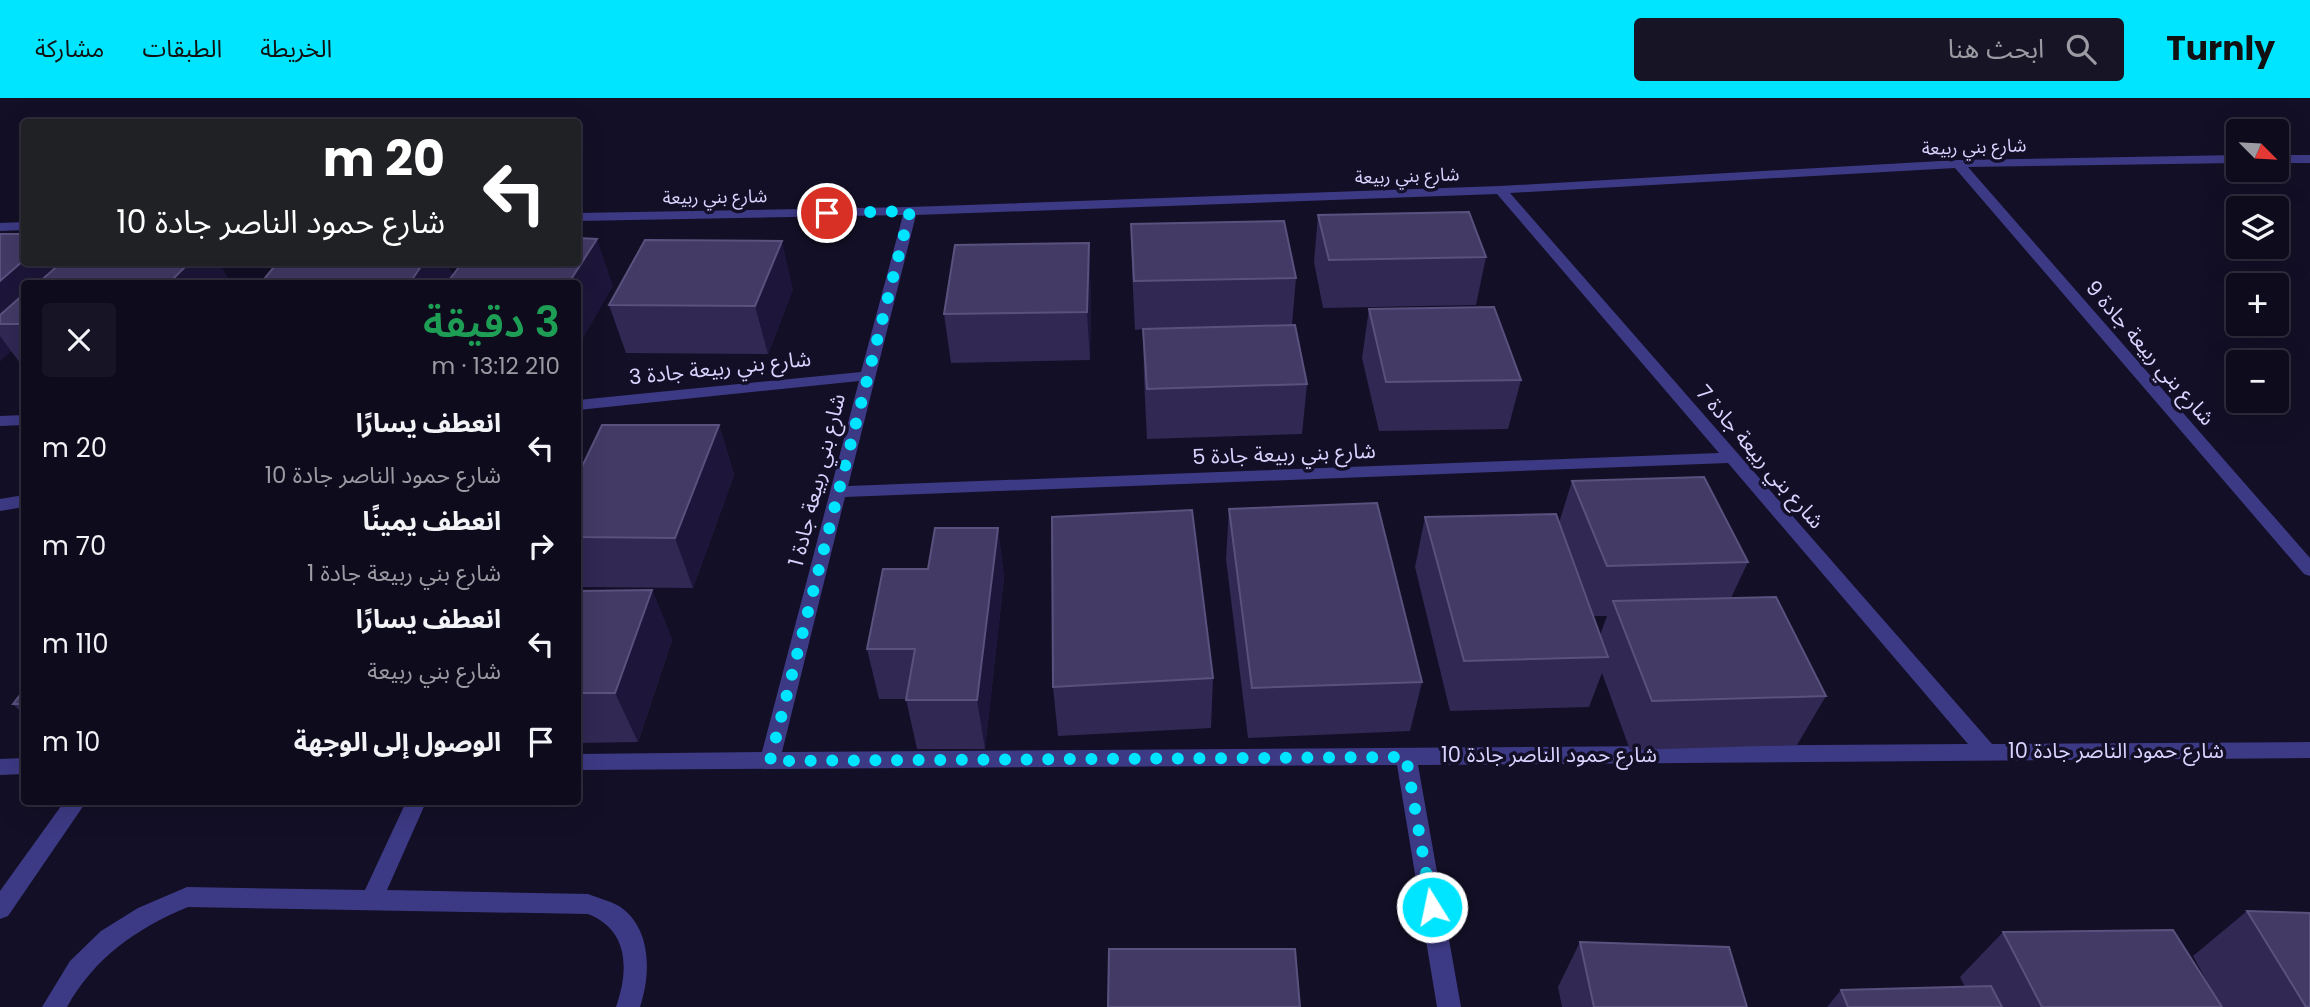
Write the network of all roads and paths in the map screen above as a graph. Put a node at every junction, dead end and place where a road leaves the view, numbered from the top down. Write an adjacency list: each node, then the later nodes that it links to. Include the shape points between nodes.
1 (2226, 159): 4 (street, شارع بني ربيعة)
2 (2289, 159): 3 (street)
3 (2310, 159)
4 (1958, 164): 5 (street, شارع بني ربيعة); 18 (street, شارع بني ربيعة جادة 9)
5 (1500, 190): 6 (street, شارع بني ربيعة); 14 (street, شارع بني ربيعة جادة 7)
6 (910, 211): 7 (street, شارع بني ربيعة); 10 (street, شارع بني ربيعة جادة 1)
7 (581, 217)
8 (21, 226): 9 (street)
9 (0, 227)
10 (867, 376): 11 (street, شارع بني ربيعة جادة 3); 15 (street, شارع بني ربيعة جادة 1)
11 (581, 405)
12 (21, 420): 13 (street)
13 (0, 421)
14 (1732, 458): 15 (street, شارع بني ربيعة جادة 5); 20 (street, شارع بني ربيعة جادة 7)
15 (838, 492): 22 (street, شارع بني ربيعة جادة 1)
16 (21, 502): 17 (street)
17 (0, 505)
18 (2310, 570)
19 (2310, 750): 20 (street, شارع حمود الناصر جادة 10)
20 (1987, 752): 21 (street, شارع حمود الناصر جادة 10)
21 (1406, 757): 22 (street, شارع حمود الناصر جادة 10); 32 (street)
22 (770, 761): 23 (street, شارع حمود الناصر جادة 10)
23 (581, 762)
24 (21, 766): 25 (street)
25 (0, 767)
26 (74, 805): 29 (street)
27 (415, 805): 28 (street)
28 (372, 900): 30 (street, via 187,897 120,928 66,982); 31 (street, via 588,904 612,915 629,934 636,960 635,991)
29 (0, 909)
30 (54, 1007)
31 (628, 1007)
32 (1449, 1007)

